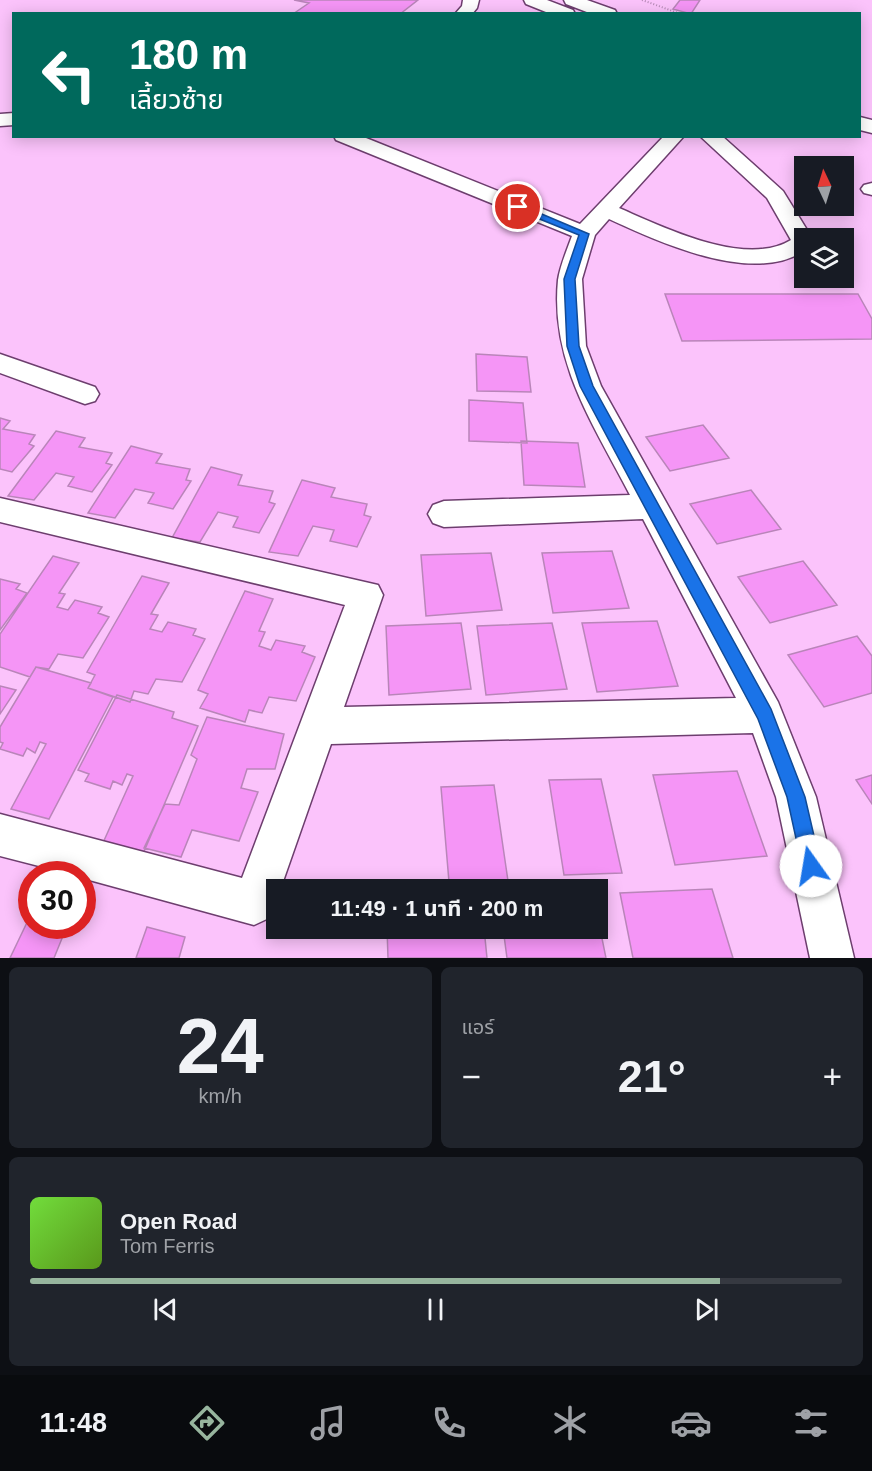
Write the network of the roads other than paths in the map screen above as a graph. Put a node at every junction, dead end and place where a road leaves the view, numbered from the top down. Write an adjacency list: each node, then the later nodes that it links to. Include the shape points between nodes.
1 (532, 0): 3 (main road)
2 (572, 0): 4 (main road)
3 (562, 12)
4 (604, 12)
5 (348, 138): 9 (street)
6 (673, 138): 8 (street)
7 (712, 138): 8 (street, via 776,195 803,242 784,254 730,256 667,237)
8 (606, 210): 9 (street)
9 (584, 234): 12 (street, via 570,279 573,346 587,386)
10 (0, 363): 11 (street)
11 (85, 394)
12 (652, 506): 14 (street); 15 (street)
13 (0, 510): 16 (street, via 366,596)
14 (444, 514)
15 (765, 715): 16 (street); 18 (street, via 796,797)
16 (318, 726): 17 (street, via 254,903)
17 (0, 835)
18 (832, 958)

